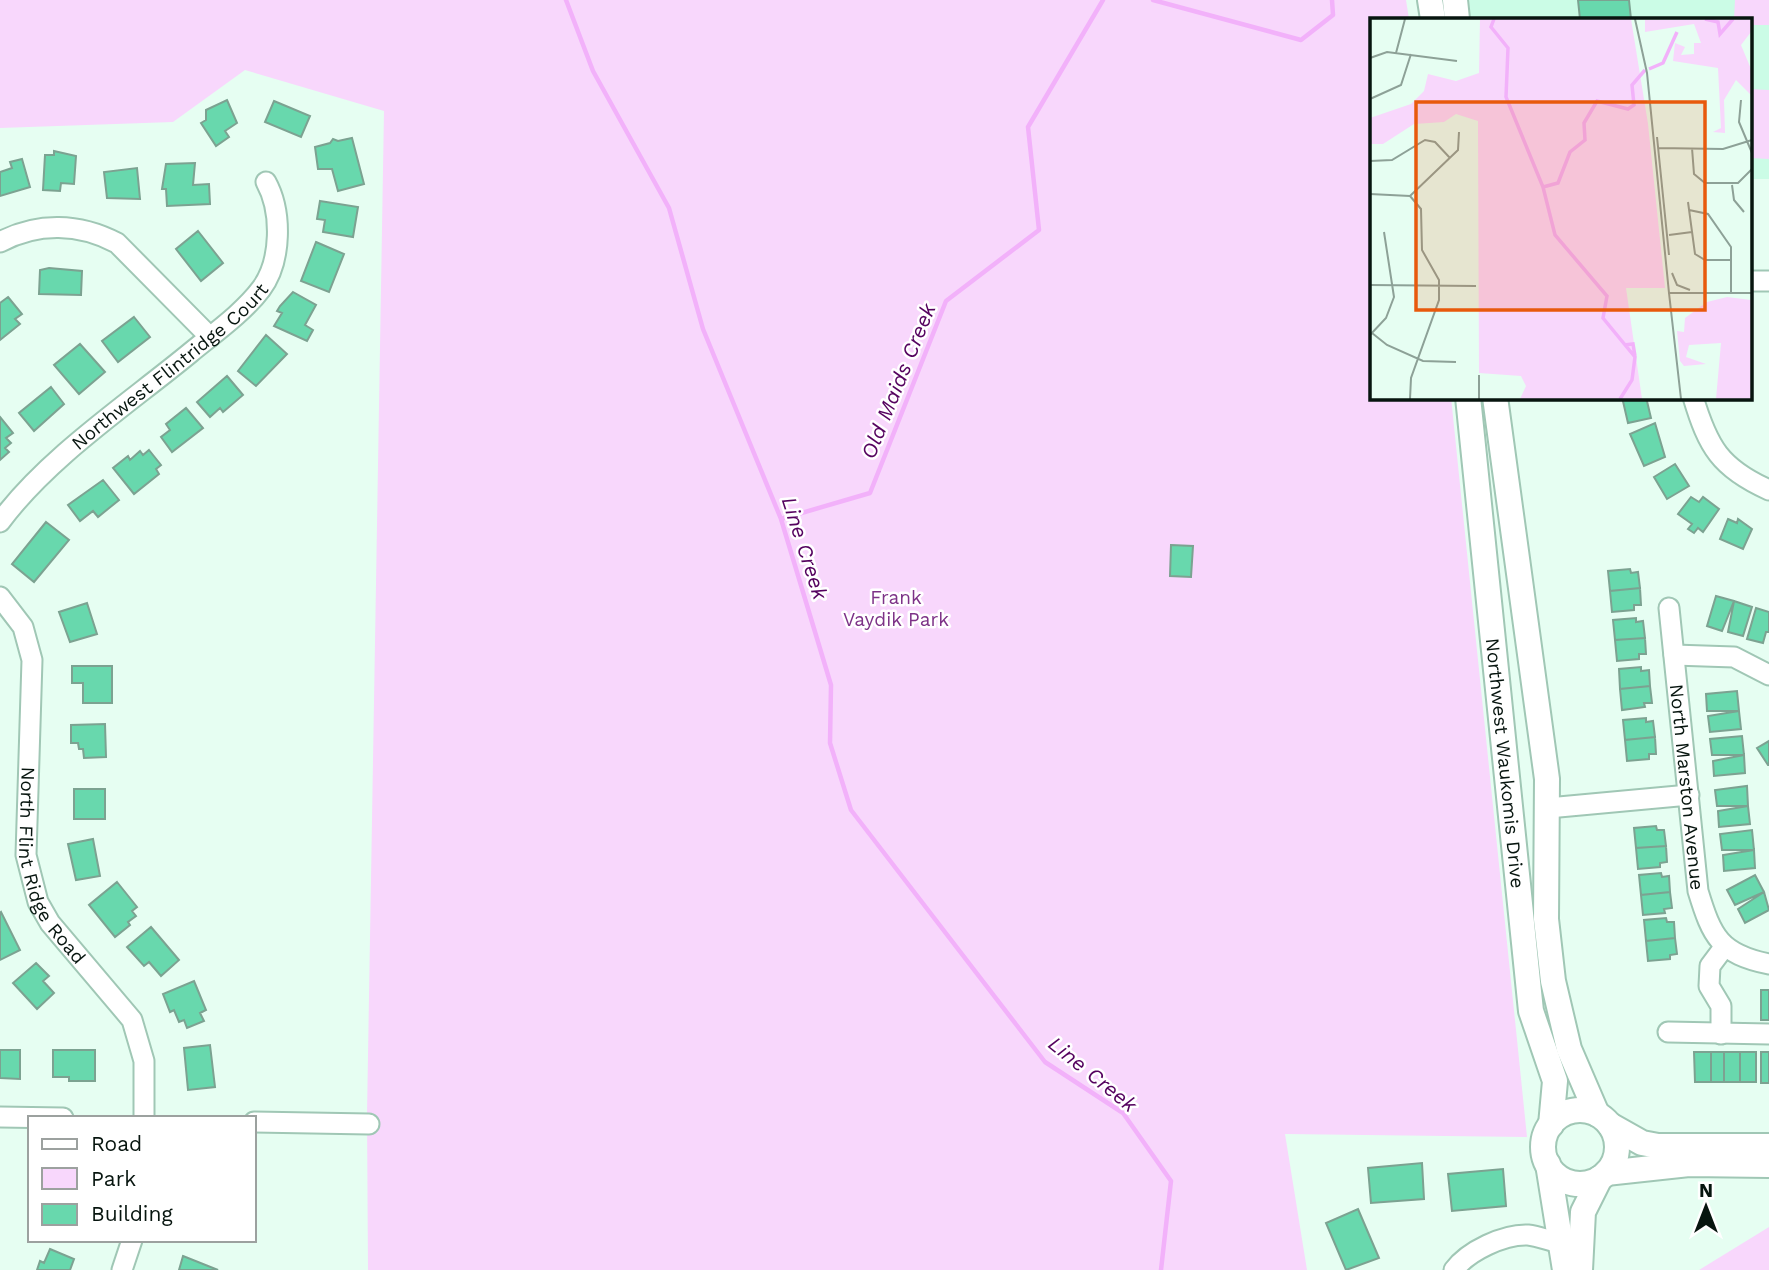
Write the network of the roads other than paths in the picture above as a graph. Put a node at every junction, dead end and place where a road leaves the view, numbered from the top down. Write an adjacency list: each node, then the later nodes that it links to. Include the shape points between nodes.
1 (1430, 0): 3 (main road)
2 (1455, 0): 4 (main road)
3 (1433, 18)
4 (1457, 18)
5 (266, 182): 7 (street, Northwest Flintridge Court, via 277,214 267,277)
6 (0, 242): 7 (street, via 33,229 57,227 106,237)
7 (210, 337): 12 (street, Northwest Flintridge Court, via 37,479)
8 (1468, 399): 30 (main road, Northwest Waukomis Drive, via 1531,1011 1555,1082)
9 (1495, 399): 18 (main road, Northwest Waukomis Drive)
10 (1694, 399): 11 (street, via 1705,437 1718,454 1733,469)
11 (1769, 490)
12 (0, 522)
13 (0, 597): 25 (street, North Flint Ridge Road, via 23,627 32,660 26,855 30,879 50,923 132,1020 144,1061)
14 (1669, 608): 15 (street, North Marston Avenue)
15 (1674, 655): 16 (street, via 1734,657); 17 (street, North Marston Avenue)
16 (1769, 675)
17 (1689, 795): 18 (street); 19 (street, North Marston Avenue, via 1698,891 1708,924)
18 (1548, 808): 27 (main road, Northwest Waukomis Drive, via 1546,919 1553,981 1569,1049)
19 (1730, 951): 20 (street); 22 (street, via 1710,966 1709,986 1721,1006)
20 (1769, 964)
21 (1668, 1032): 22 (street)
22 (1721, 1034): 23 (street)
23 (1769, 1034)
24 (0, 1116): 26 (street)
25 (144, 1116)
26 (28, 1117)
27 (1603, 1120): 30 (main road, via 1572,1111); 31 (main road, via 1642,1143 1658,1146); 34 (main road, via 1617,1150)
28 (256, 1122): 29 (street)
29 (369, 1124)
30 (1551, 1125): 32 (main road, via 1544,1140)
31 (1769, 1146)
32 (1548, 1164): 34 (main road, via 1559,1177 1575,1183); 36 (main road)
33 (1769, 1165): 34 (main road, via 1689,1164)
34 (1603, 1175): 40 (main road, via 1583,1212)
35 (131, 1242): 37 (street)
36 (1560, 1243): 38 (street, via 1526,1235 1489,1244); 39 (main road)
37 (122, 1270)
38 (1454, 1270)
39 (1565, 1270)
40 (1580, 1270)

